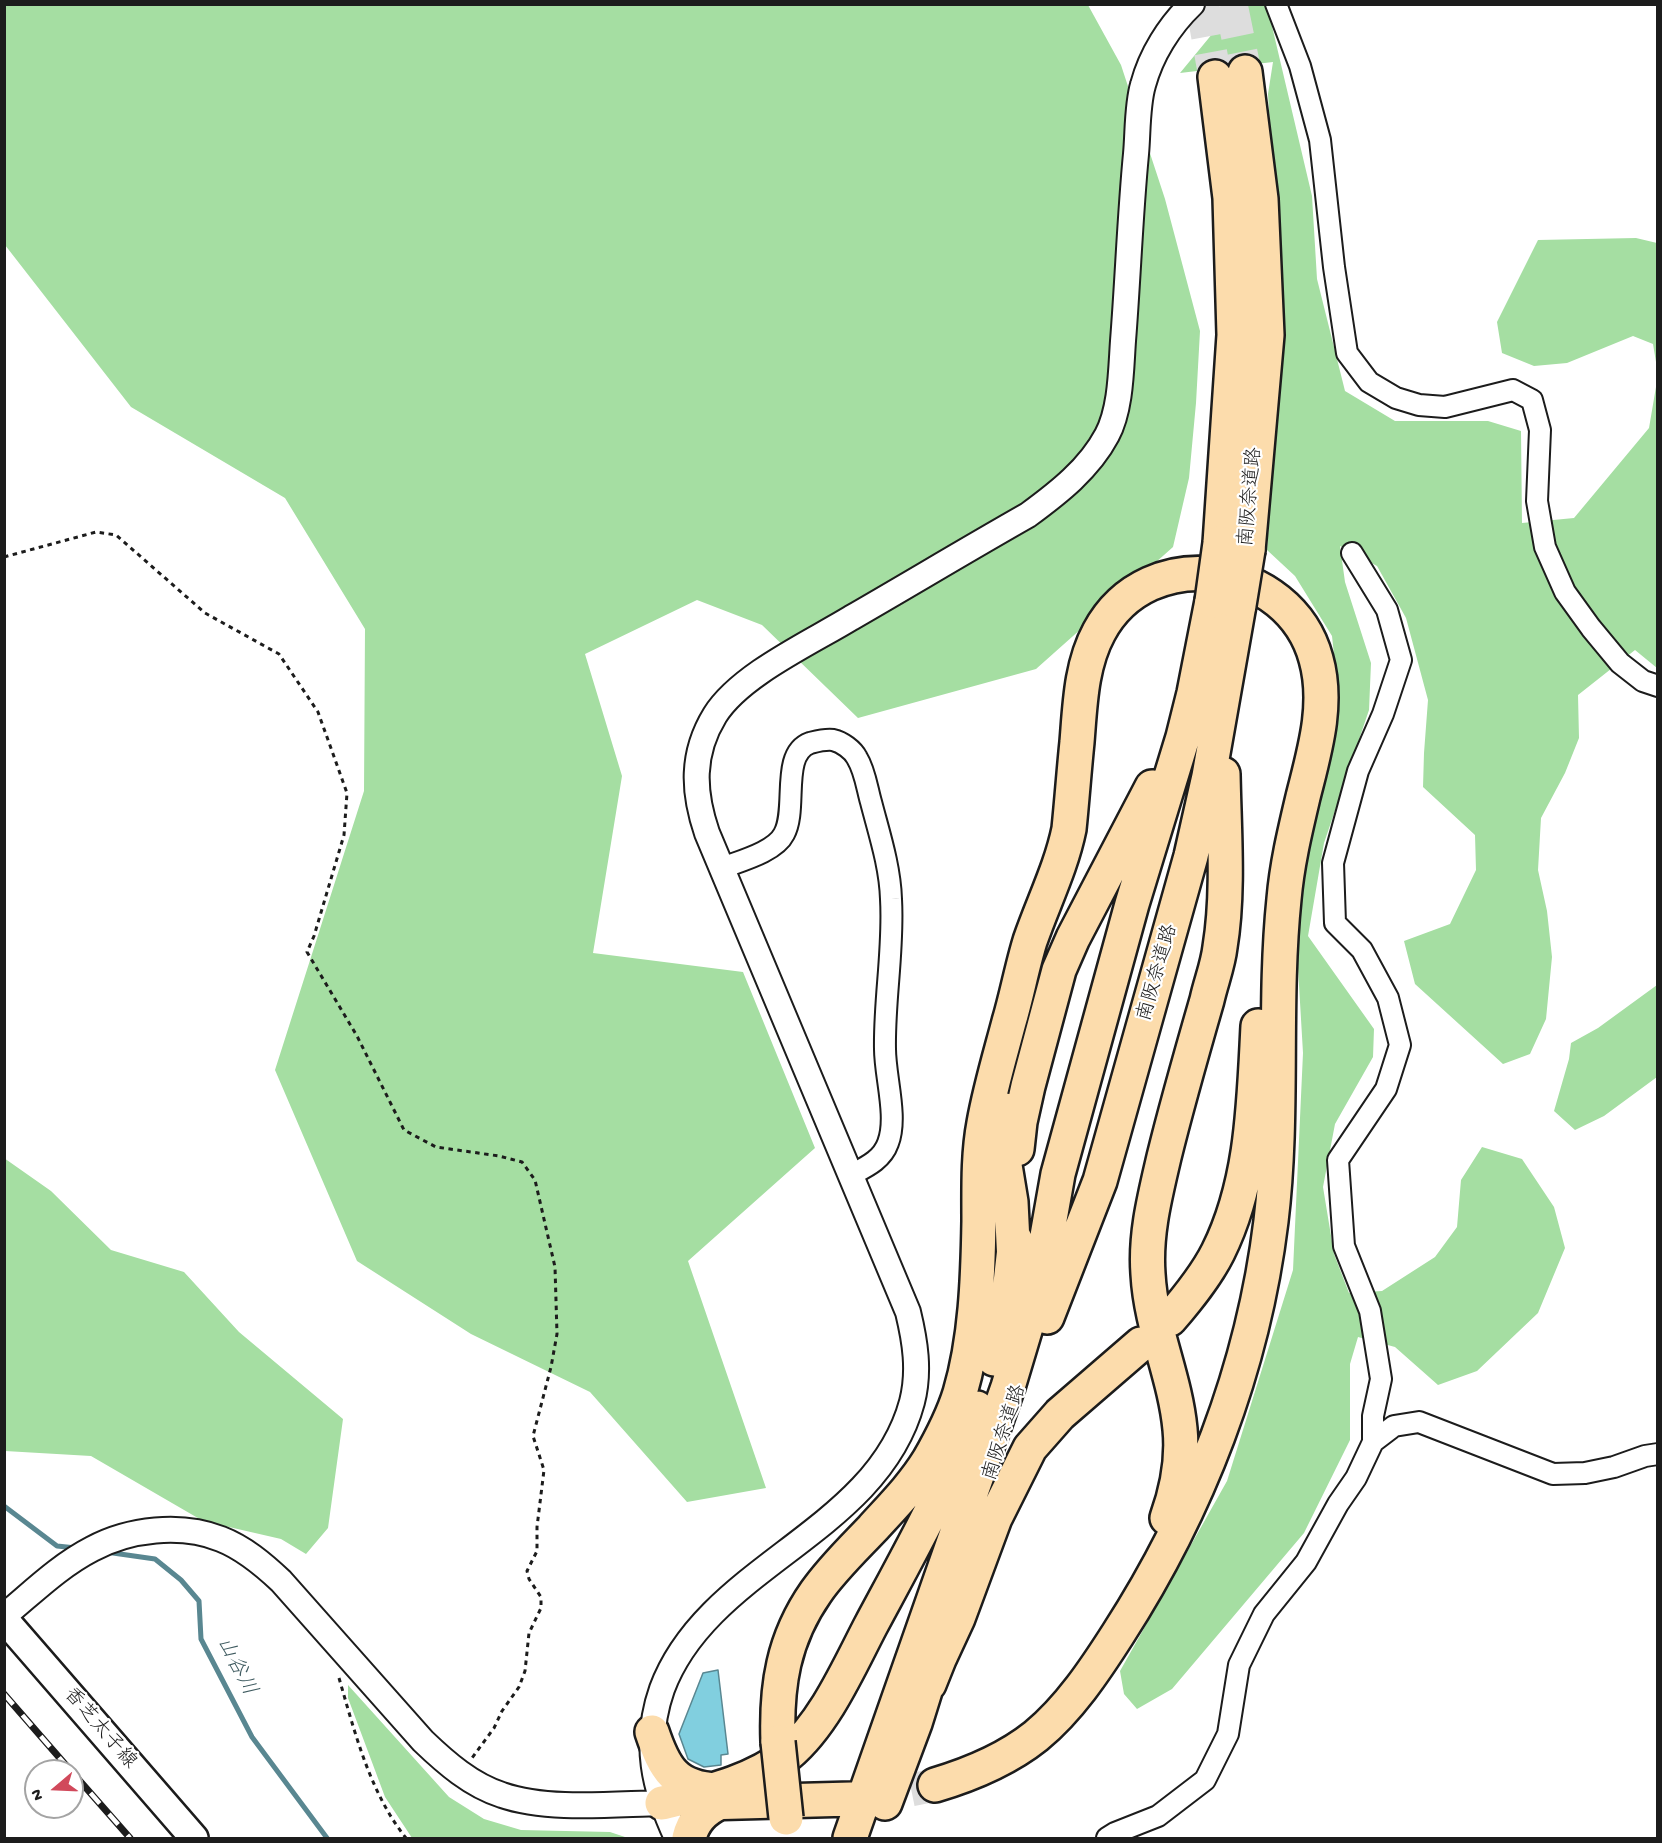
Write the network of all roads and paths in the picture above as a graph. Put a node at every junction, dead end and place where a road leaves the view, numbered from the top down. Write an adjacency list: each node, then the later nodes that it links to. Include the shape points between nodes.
1 (1192, 4): 8 (street, via 1161,41 1142,86 1121,369 1107,435 1063,489 1028,515 761,672 728,698 715,715 700,750 696,781 699,809)
2 (1276, 4): 6 (street, via 1300,66 1320,140 1347,353 1369,382 1396,398 1419,405 1444,407 1513,390 1532,400 1540,430 1537,501 1545,548 1565,592 1591,628 1620,663 1643,681)
3 (1230, 74): 7 (highway, 南阪奈道路, bridge, via 1234,547)
4 (1352, 553): 13 (street, via 1387,610 1401,660 1358,771 1333,863 1335,923 1362,950 1383,988 1400,1046 1386,1089 1338,1160 1344,1246 1370,1311 1381,1379 1373,1416)
5 (4, 557): 20 (path, via 96,532 116,535 204,613 279,654 318,712 347,793 344,835 307,952 357,1036 404,1130 436,1147 522,1162 535,1180 555,1267 557,1334 533,1436 544,1470 537,1551 527,1571 541,1597 541,1608 529,1632 525,1671 519,1687)
6 (1658, 686)
7 (1208, 695): 10 (highway, via 1173,747 1059,970 1020,1122); 17 (highway, via 1224,901 1220,948 1170,1131 1147,1247 1154,1321 1180,1430 1178,1478 1151,1558); 18 (highway, 南阪奈道路, via 1209,776 1191,856 1100,1181 1020,1388); 30 (highway, 南阪奈道路, via 1183,737 1132,904 1058,1174 1038,1287 1008,1387)
8 (722, 868): 9 (street); 9 (street, via 774,846 784,835 790,816 794,758 805,745 834,740 849,748 865,778 888,870 892,932 885,1050 891,1129 880,1156)
9 (851, 1175): 19 (street, via 908,1312 915,1342 916,1371 904,1425 890,1452 849,1499 701,1624 665,1680)
10 (1014, 1262): 11 (highway, via 1001,1111 1044,945 1080,851 1100,685 1106,665 1126,630 1154,606 1200,594 1232,599 1266,618 1291,651 1301,687 1301,730 1268,899 1246,1170 1239,1200 1217,1253); 22 (highway, via 1001,1333 973,1420 922,1530 842,1678 823,1712 789,1753)
11 (1170, 1319)
12 (1141, 1344): 18 (highway, via 1060,1414 1030,1448 995,1518)
13 (1373, 1442): 14 (street, via 1394,1426 1419,1422 1552,1474 1595,1471); 32 (street, via 1306,1562 1264,1614 1239,1665 1227,1734 1205,1780 1158,1816)
14 (1658, 1454)
15 (4, 1618): 16 (street, via 56,1573 93,1548 131,1535 174,1530 220,1539 261,1562); 26 (main road, 香芝太子線)
16 (333, 1638): 20 (street, via 423,1741); 27 (path, via 333,1657 363,1757)
17 (1083, 1686): 21 (highway, via 1037,1735 998,1762); 25 (highway, bridge, via 1161,1563 1205,1471 1240,1368 1271,1222 1277,1136 1278,964 1284,897 1318,733 1320,684 1310,641 1287,608 1253,585 1199,573 1162,578 1125,599 1109,615 1089,656 1065,850 1023,963 983,1125 974,1311 960,1393 928,1461 898,1501 830,1575 806,1609 788,1648 778,1693 778,1742)
18 (915, 1723): 31 (highway, 南阪奈道路)
19 (652, 1732): 22 (highway, via 662,1759 675,1777); 24 (street, via 653,1766)
20 (461, 1774): 24 (street, via 502,1795 524,1801)
21 (935, 1785)
22 (718, 1796): 23 (highway); 24 (highway); 29 (highway, via 697,1819)
23 (852, 1799)
24 (662, 1803): 28 (street)
25 (787, 1828)
26 (194, 1839)
27 (406, 1839)
28 (677, 1839)
29 (689, 1839)
30 (850, 1839)
31 (872, 1839)
32 (1107, 1839)

